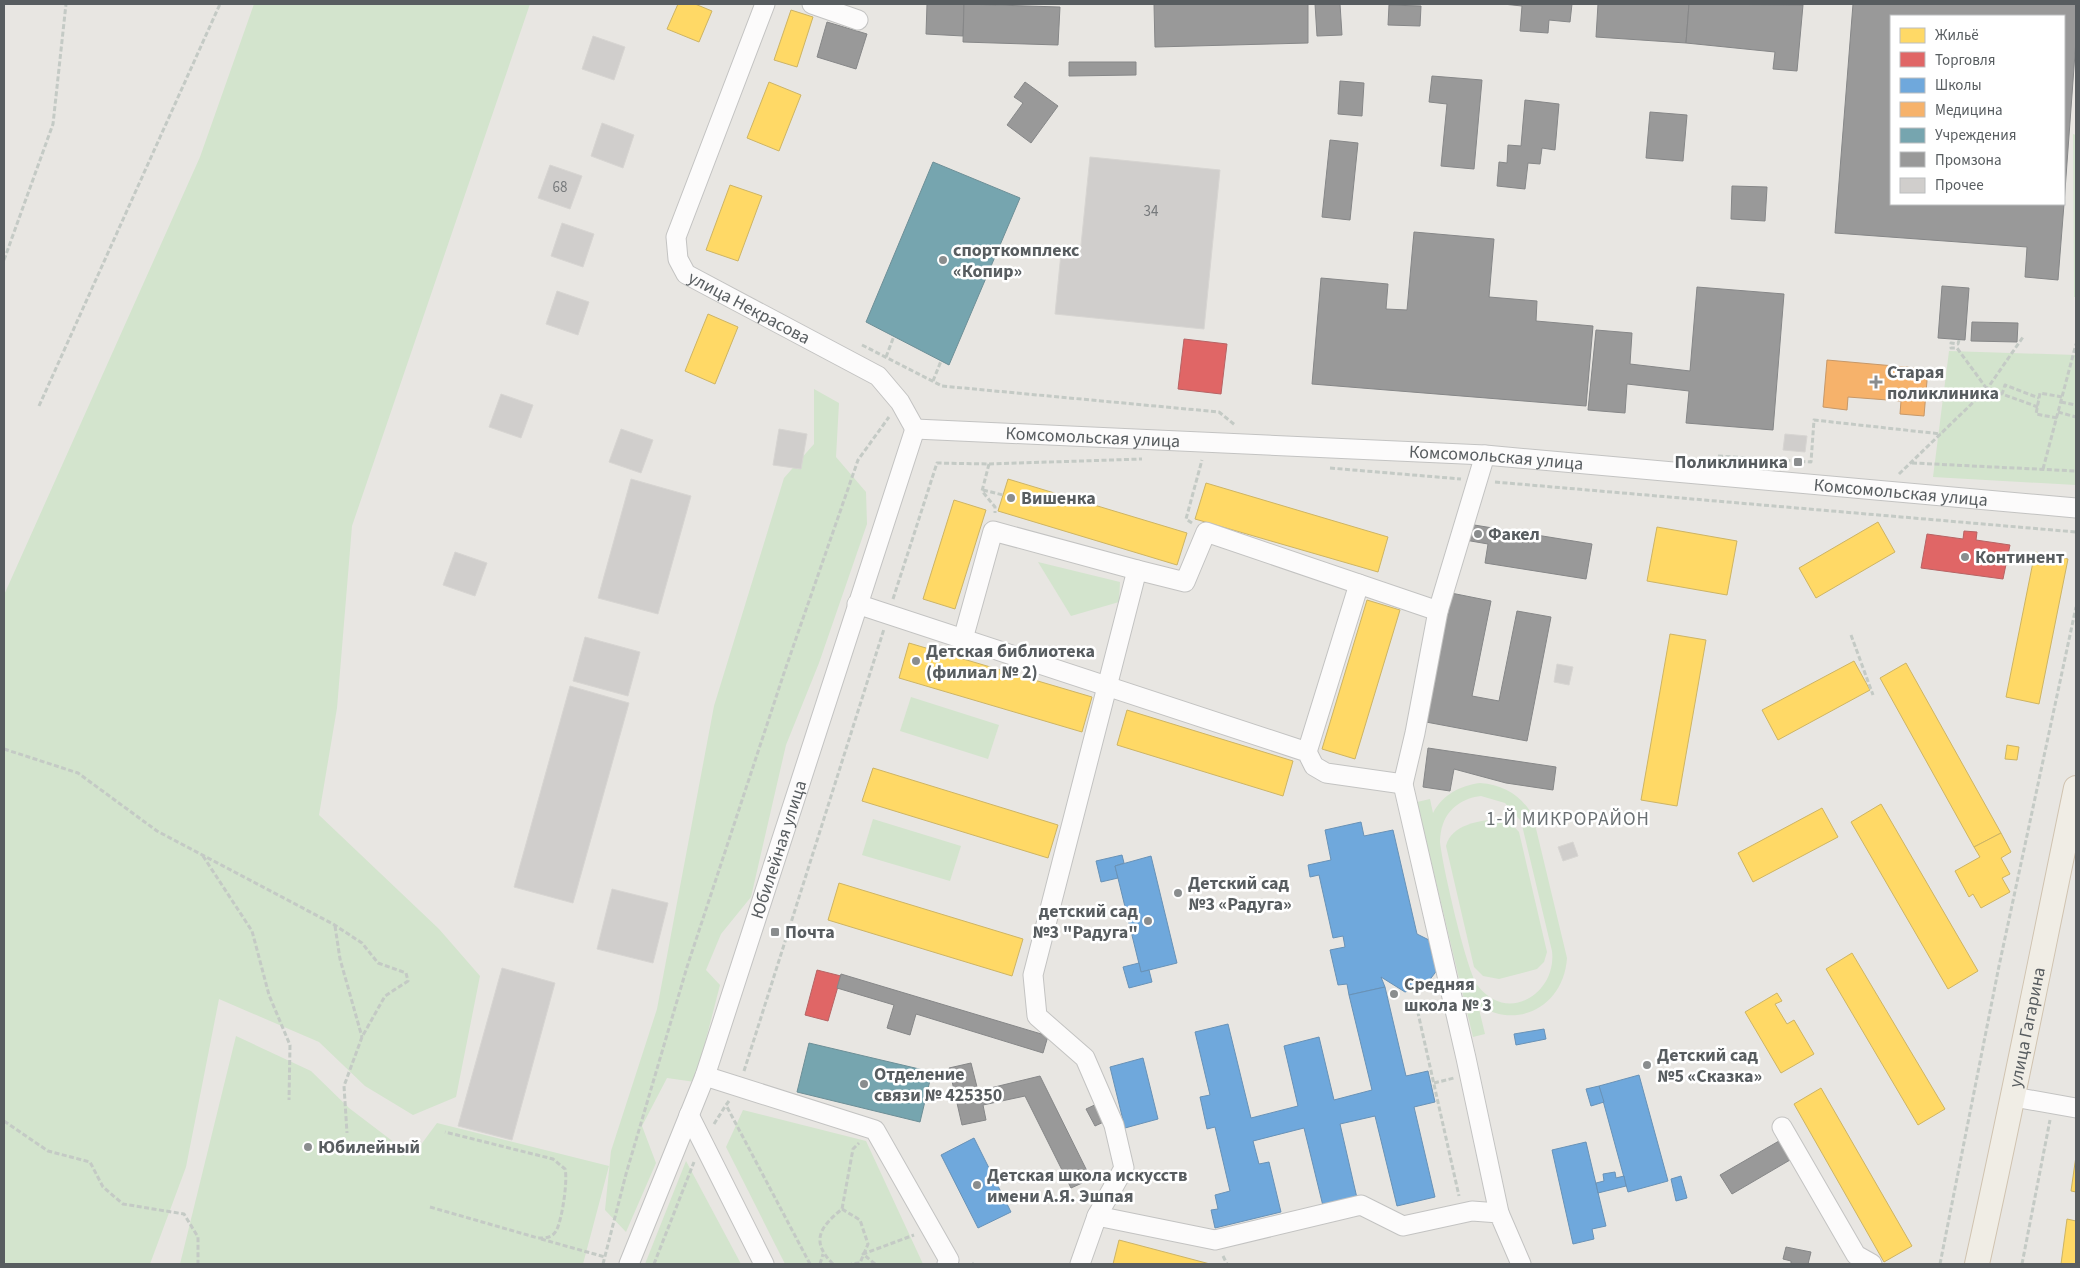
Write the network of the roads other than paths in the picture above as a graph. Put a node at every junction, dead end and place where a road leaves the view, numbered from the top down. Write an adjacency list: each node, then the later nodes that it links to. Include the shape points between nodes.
1 (765, 4): 4 (street, улица Некрасова, via 676,237 678,258 686,274 878,376 900,402)
2 (820, 5): 3 (street)
3 (858, 20)
4 (915, 429): 5 (street, Комсомольская улица); 9 (street, Юбилейная улица)
5 (1485, 455): 6 (street, Комсомольская улица); 10 (street)
6 (2076, 508)
7 (1137, 570): 8 (street, via 1185,582 1206,532); 11 (street, via 991,524); 12 (street)
8 (1359, 584): 10 (street); 13 (street)
9 (857, 604): 11 (street); 16 (street, Юбилейная улица)
10 (1438, 610): 14 (street)
11 (963, 639): 12 (street)
12 (1108, 688): 13 (street); 22 (street, via 1034,975 1037,1016 1085,1058 1114,1124 1124,1168)
13 (1307, 752): 14 (street, via 1314,766 1326,773)
14 (1403, 784): 21 (street)
15 (2076, 788): 17 (main road, улица Гагарина)
16 (705, 1076): 19 (street, Юбилейная улица); 25 (street, via 875,1130 948,1260)
17 (2014, 1097): 18 (street); 29 (main road, улица Гагарина)
18 (2076, 1108)
19 (689, 1115): 23 (street, Юбилейная улица); 24 (street)
20 (1782, 1127): 28 (street, via 1856,1255)
21 (1499, 1212): 22 (street, via 1463,1213 1403,1226 1361,1205 1215,1240); 27 (street)
22 (1097, 1216): 26 (street)
23 (629, 1264)
24 (764, 1264)
25 (947, 1264)
26 (1080, 1264)
27 (1522, 1264)
28 (1872, 1264)
29 (1977, 1264)

